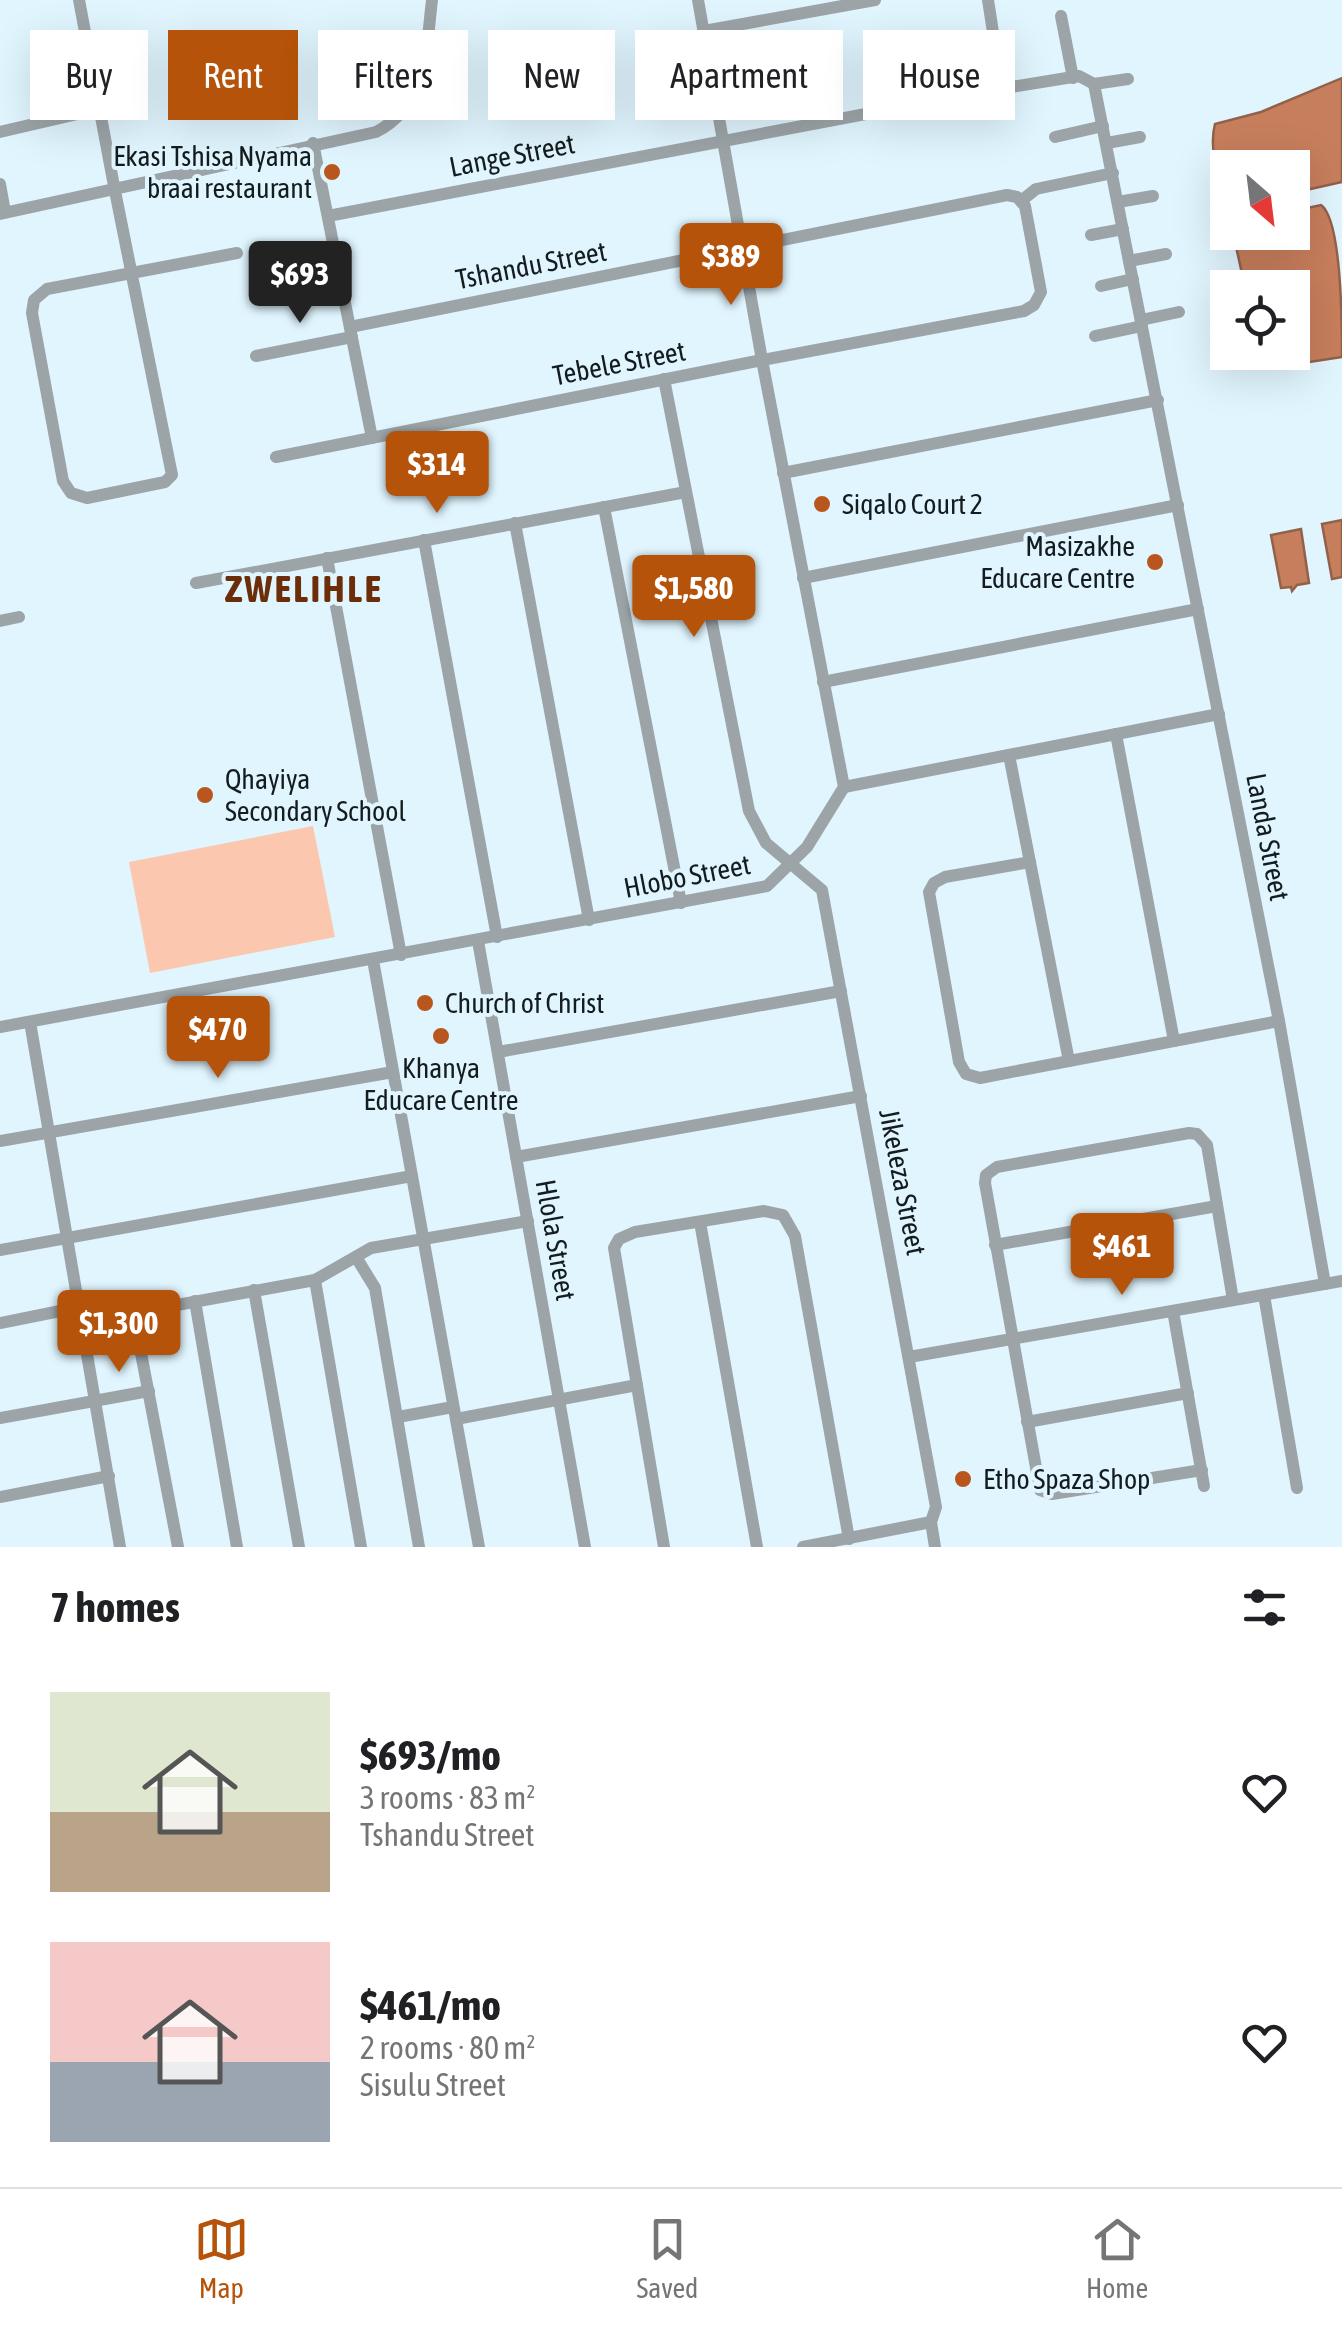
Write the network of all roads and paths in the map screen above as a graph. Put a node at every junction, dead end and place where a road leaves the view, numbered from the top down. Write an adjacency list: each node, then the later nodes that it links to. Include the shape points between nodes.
1 (79, 0): 7 (street)
2 (432, 0): 24 (street, via 424,70 400,114 376,132)
3 (698, 0): 8 (street)
4 (875, 0): 8 (street)
5 (988, 0): 9 (street)
6 (1062, 16): 10 (street)
7 (85, 30)
8 (704, 30)
9 (993, 30)
10 (1074, 78): 12 (street); 13 (street, Lange Street)
11 (1128, 78): 12 (street)
12 (1094, 84): 18 (street, Landa Street)
13 (1015, 88)
14 (863, 115): 22 (street, Lange Street)
15 (52, 120): 19 (street)
16 (101, 120): 27 (street)
17 (719, 120): 22 (street)
18 (1104, 126): 20 (street); 23 (street, Landa Street)
19 (0, 132)
20 (1055, 136)
21 (1140, 137): 23 (street)
22 (722, 140): 32 (street, Lange Street); 35 (street)
23 (1107, 143): 25 (street, Landa Street)
24 (313, 144): 27 (street); 32 (street)
25 (1112, 173): 29 (street, via 1036,189); 30 (street, Landa Street)
26 (0, 184): 31 (street)
27 (114, 186): 31 (street); 39 (street)
28 (1153, 196): 30 (street)
29 (1021, 201): 35 (street, Tshandu Street, via 1003,196); 47 (street, Tebele Street, via 1040,292 1030,309)
30 (1118, 202): 33 (street, Landa Street)
31 (3, 213)
32 (328, 216): 44 (street)
33 (1123, 228): 34 (street); 38 (street, Landa Street)
34 (1091, 236)
35 (742, 249): 44 (street, Tshandu Street); 47 (street)
36 (237, 253): 39 (street)
37 (1166, 254): 38 (street)
38 (1130, 261): 40 (street, Landa Street)
39 (132, 273): 39 (street, via 48,289 34,300 63,481 71,493 88,498 172,475)
40 (1133, 280): 41 (street); 43 (street, Landa Street)
41 (1100, 286)
42 (1179, 312): 43 (street)
43 (1141, 323): 45 (street); 49 (street, Landa Street)
44 (351, 332): 46 (street, Tshandu Street); 50 (street)
45 (1095, 336)
46 (256, 356)
47 (762, 360): 48 (street, Tebele Street); 52 (street)
48 (664, 380): 50 (street, Tebele Street); 53 (street, Jikeleza Street)
49 (1158, 400): 52 (street); 54 (street, Landa Street)
50 (372, 438): 51 (street, Tebele Street)
51 (276, 458)
52 (783, 473): 59 (street)
53 (686, 492): 55 (street); 70 (street, Jikeleza Street, via 750,811 760,836)
54 (1178, 505): 59 (street); 61 (street, Landa Street)
55 (604, 507): 56 (street); 71 (street)
56 (515, 523): 57 (street); 72 (street)
57 (424, 540): 58 (street); 73 (street)
58 (327, 558): 60 (street); 75 (street)
59 (804, 578): 64 (street)
60 (196, 582)
61 (1198, 610): 64 (street); 65 (street, Landa Street)
62 (19, 618): 63 (street)
63 (0, 621)
64 (824, 682): 68 (street)
65 (1219, 714): 66 (street); 78 (street, Landa Street)
66 (1116, 734): 67 (street); 81 (street)
67 (1009, 754): 68 (street); 69 (street)
68 (844, 787): 70 (street, Hlobo Street)
69 (1030, 862): 83 (street); 83 (street, via 945,877 930,892 959,1062 966,1074 980,1078)
70 (790, 864): 71 (street, Hlobo Street, via 767,886); 77 (street, Jikeleza Street, via 822,890)
71 (681, 903): 72 (street, Hlobo Street)
72 (589, 920): 73 (street, Hlobo Street)
73 (497, 937): 74 (street, Hlobo Street)
74 (478, 941): 75 (street, Hlobo Street); 82 (street, Hlola Street)
75 (401, 955): 76 (street, Hlobo Street)
76 (373, 960): 79 (street, Hlobo Street); 84 (street)
77 (842, 991): 82 (street); 85 (street, Jikeleza Street)
78 (1278, 1020): 81 (street); 100 (street, Landa Street)
79 (30, 1022): 80 (street, Hlobo Street); 86 (street)
80 (0, 1027)
81 (1174, 1040): 83 (street)
82 (498, 1052): 88 (street, Hlola Street)
83 (1069, 1060)
84 (394, 1072): 86 (street); 89 (street)
85 (861, 1096): 88 (street); 109 (street, Jikeleza Street)
86 (49, 1132): 87 (street); 93 (street)
87 (0, 1142)
88 (516, 1156): 91 (street, Hlola Street)
89 (412, 1176): 93 (street); 94 (street)
90 (1218, 1206): 95 (street); 95 (street, via 1207,1145 1189,1133 988,1171 984,1183); 104 (street)
91 (528, 1221): 94 (street); 113 (street, Hlola Street)
92 (700, 1222): 110 (street, via 635,1232 616,1243); 125 (street, via 764,1211 783,1215 794,1236); 135 (street)
93 (67, 1238): 96 (street); 105 (street)
94 (423, 1238): 97 (street); 115 (street)
95 (996, 1245): 108 (street)
96 (0, 1250)
97 (356, 1257): 98 (street); 116 (street, via 375,1288)
98 (315, 1280): 101 (street); 130 (street)
99 (1342, 1281): 100 (street)
100 (1325, 1284): 102 (street)
101 (254, 1290): 103 (street); 129 (street)
102 (1264, 1294): 104 (street); 122 (street)
103 (195, 1300): 111 (street, via 140,1315 136,1327); 128 (street)
104 (1233, 1300): 106 (street)
105 (80, 1307): 107 (street); 114 (street)
106 (1174, 1311): 108 (street); 112 (street)
107 (0, 1323)
108 (1012, 1339): 109 (street); 118 (street)
109 (909, 1357): 124 (street, Jikeleza Street, via 936,1508)
110 (637, 1385): 113 (street); 134 (street)
111 (148, 1391): 114 (street); 127 (street)
112 (1188, 1393): 118 (street); 119 (street)
113 (559, 1399): 115 (street); 133 (street, Hlola Street)
114 (96, 1400): 117 (street); 120 (street)
115 (454, 1413): 116 (street); 132 (street)
116 (398, 1416): 131 (street)
117 (0, 1418)
118 (1026, 1422): 119 (street, via 1044,1492)
119 (1202, 1470): 121 (street)
120 (108, 1476): 123 (street); 126 (street)
121 (1204, 1486)
122 (1297, 1488)
123 (0, 1497)
124 (931, 1522): 125 (street); 137 (street, Jikeleza Street)
125 (849, 1539): 136 (street)
126 (120, 1547)
127 (178, 1547)
128 (238, 1547)
129 (299, 1547)
130 (361, 1547)
131 (419, 1547)
132 (478, 1547)
133 (585, 1547)
134 (664, 1547)
135 (758, 1547)
136 (803, 1547)
137 (935, 1547)

